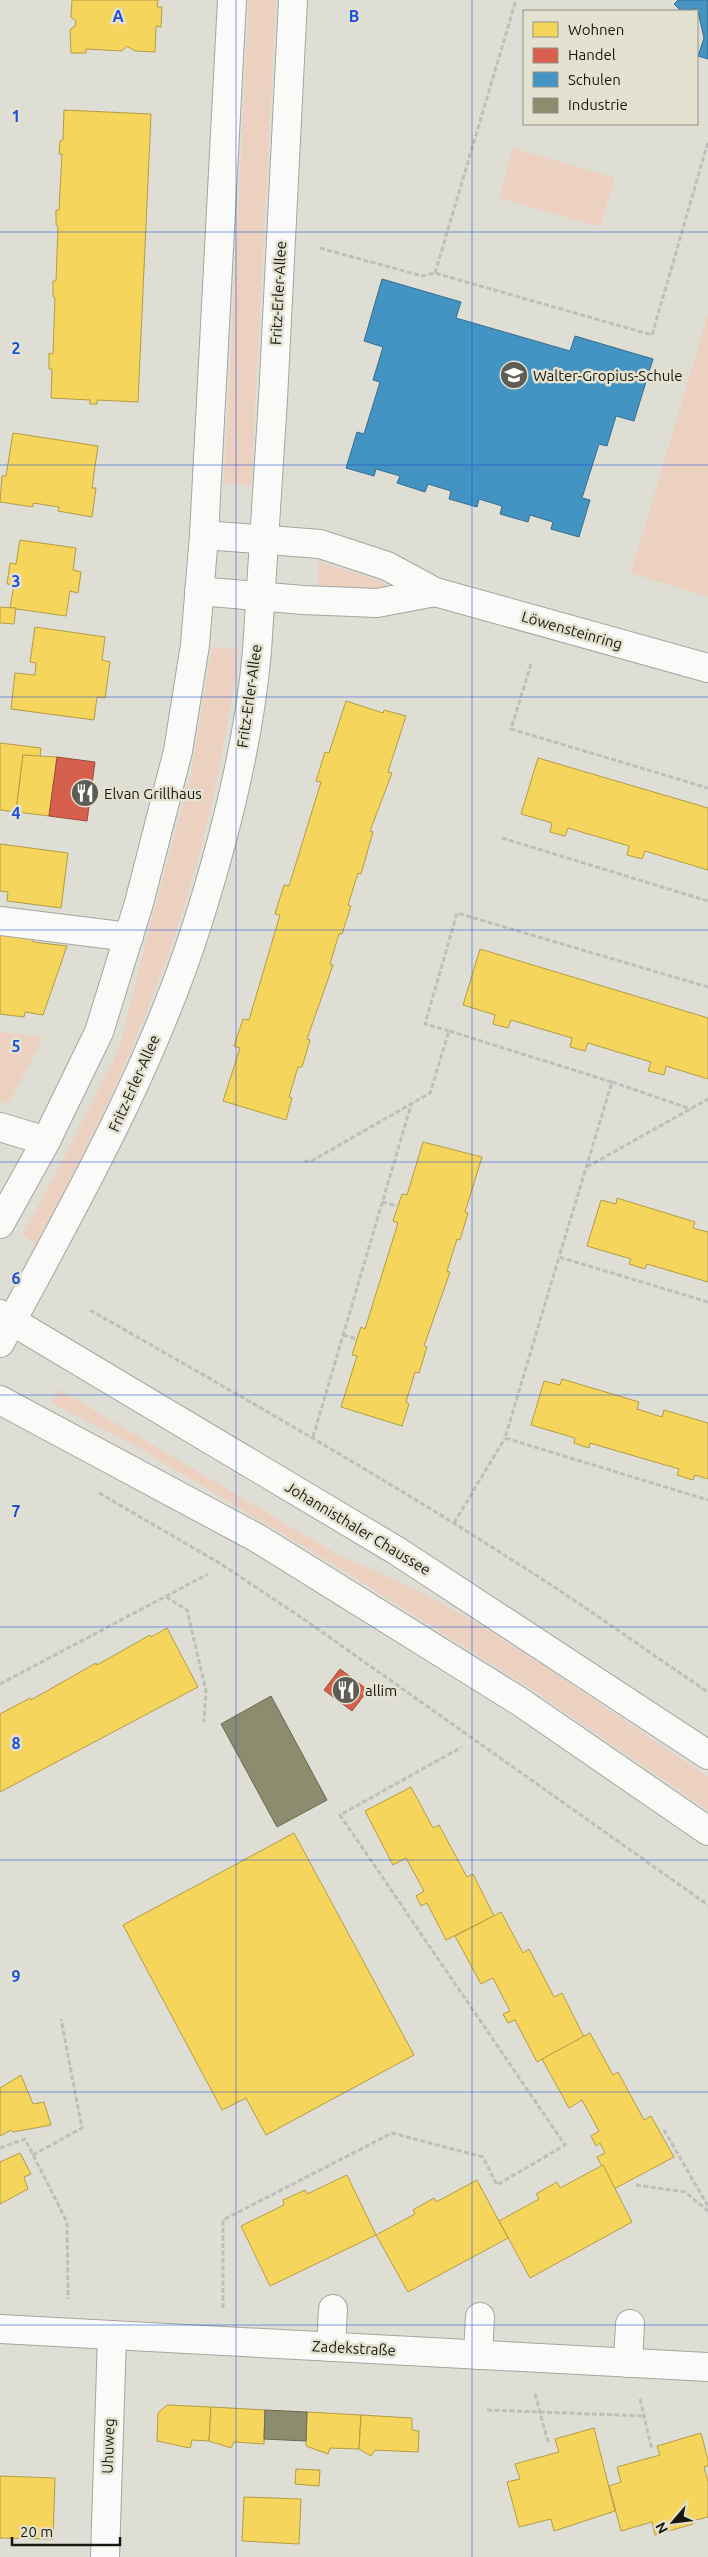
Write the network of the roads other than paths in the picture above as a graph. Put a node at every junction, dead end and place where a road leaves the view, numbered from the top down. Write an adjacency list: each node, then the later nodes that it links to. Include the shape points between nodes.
1 (232, 0): 3 (street)
2 (293, 0): 4 (street, Fritz-Erler-Allee)
3 (204, 534): 4 (street, Löwensteinring); 5 (street)
4 (264, 539): 6 (street, Löwensteinring, via 320,544 387,566); 7 (street, Fritz-Erler-Allee)
5 (199, 591): 7 (street, Löwensteinring); 10 (street, via 178,750)
6 (435, 592): 7 (street, Löwensteinring, via 377,603); 8 (street, Löwensteinring)
7 (260, 597): 14 (street, Fritz-Erler-Allee, via 257,650 243,746 198,924 132,1094)
8 (708, 668)
9 (0, 921): 10 (street)
10 (129, 937): 12 (street, via 98,1032)
11 (0, 1127): 12 (street)
12 (46, 1141): 13 (street)
13 (0, 1224)
14 (4, 1326): 16 (street, Johannisthaler Chaussee, via 397,1551)
15 (0, 1400): 17 (street, via 257,1538 519,1701)
16 (708, 1756)
17 (708, 1831)
18 (333, 2310): 23 (street)
19 (480, 2317): 24 (street)
20 (630, 2324): 25 (street)
21 (0, 2329): 22 (street, Zadekstraße)
22 (112, 2335): 23 (street, Zadekstraße); 27 (street, Uhuweg)
23 (331, 2347): 24 (street, Zadekstraße)
24 (478, 2355): 25 (street, Zadekstraße)
25 (628, 2363): 26 (street, Zadekstraße)
26 (708, 2367)
27 (104, 2557)

